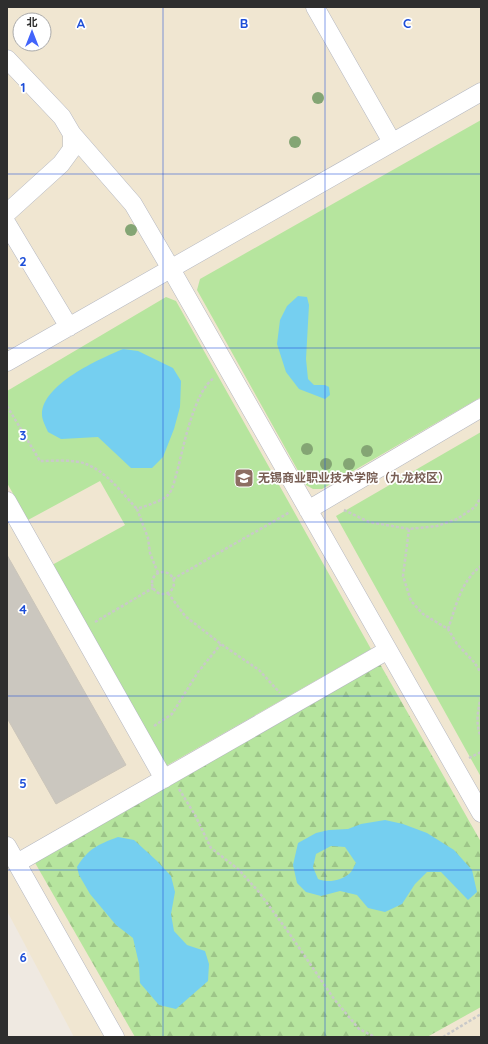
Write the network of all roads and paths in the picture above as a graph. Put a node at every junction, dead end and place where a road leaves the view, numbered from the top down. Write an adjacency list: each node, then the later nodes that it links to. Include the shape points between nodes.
1 (316, 7): 5 (street)
2 (7, 59): 4 (street, via 62,117)
3 (481, 92): 5 (street)
4 (72, 134): 6 (street, via 72,149 61,164); 8 (street, via 133,204)
5 (392, 142): 8 (street)
6 (7, 213)
7 (7, 224): 9 (street)
8 (171, 269): 9 (street); 11 (street)
9 (68, 327): 10 (street)
10 (7, 362)
11 (228, 370): 17 (street); 18 (path, via 211,380 202,391 193,413 170,493)
12 (7, 406): 18 (path, via 40,461 63,460 86,464 107,477)
13 (481, 408): 16 (street)
14 (481, 497): 19 (path, via 475,506 457,519 437,526)
15 (7, 500): 26 (street)
16 (324, 500): 17 (street); 19 (path, via 369,522)
17 (306, 507): 22 (path); 28 (street)
18 (137, 509): 21 (path)
19 (409, 529): 25 (path, via 403,576 411,601 424,614)
20 (481, 566): 25 (path, via 475,570 460,591)
21 (158, 573): 22 (path, via 167,573); 23 (path, via 153,579)
22 (173, 579): 24 (path, via 174,586)
23 (153, 588): 24 (path, via 159,593); 26 (path)
24 (168, 593): 27 (path, via 185,616)
25 (448, 629): 29 (path)
26 (80, 631): 33 (street)
27 (221, 644): 31 (path, via 259,670); 33 (path, via 198,672 172,714)
28 (388, 650): 31 (street); 35 (street)
29 (481, 673)
30 (481, 696): 32 (path, via 478,713)
31 (292, 705): 34 (street)
32 (481, 736)
33 (140, 737): 34 (street)
34 (167, 777): 37 (street); 40 (path, via 195,815 211,848 238,869 258,891 334,1000 359,1028)
35 (481, 814)
36 (7, 846): 37 (street)
37 (17, 863): 39 (street)
38 (481, 1014): 41 (path)
39 (115, 1037)
40 (375, 1037)
41 (443, 1037)

